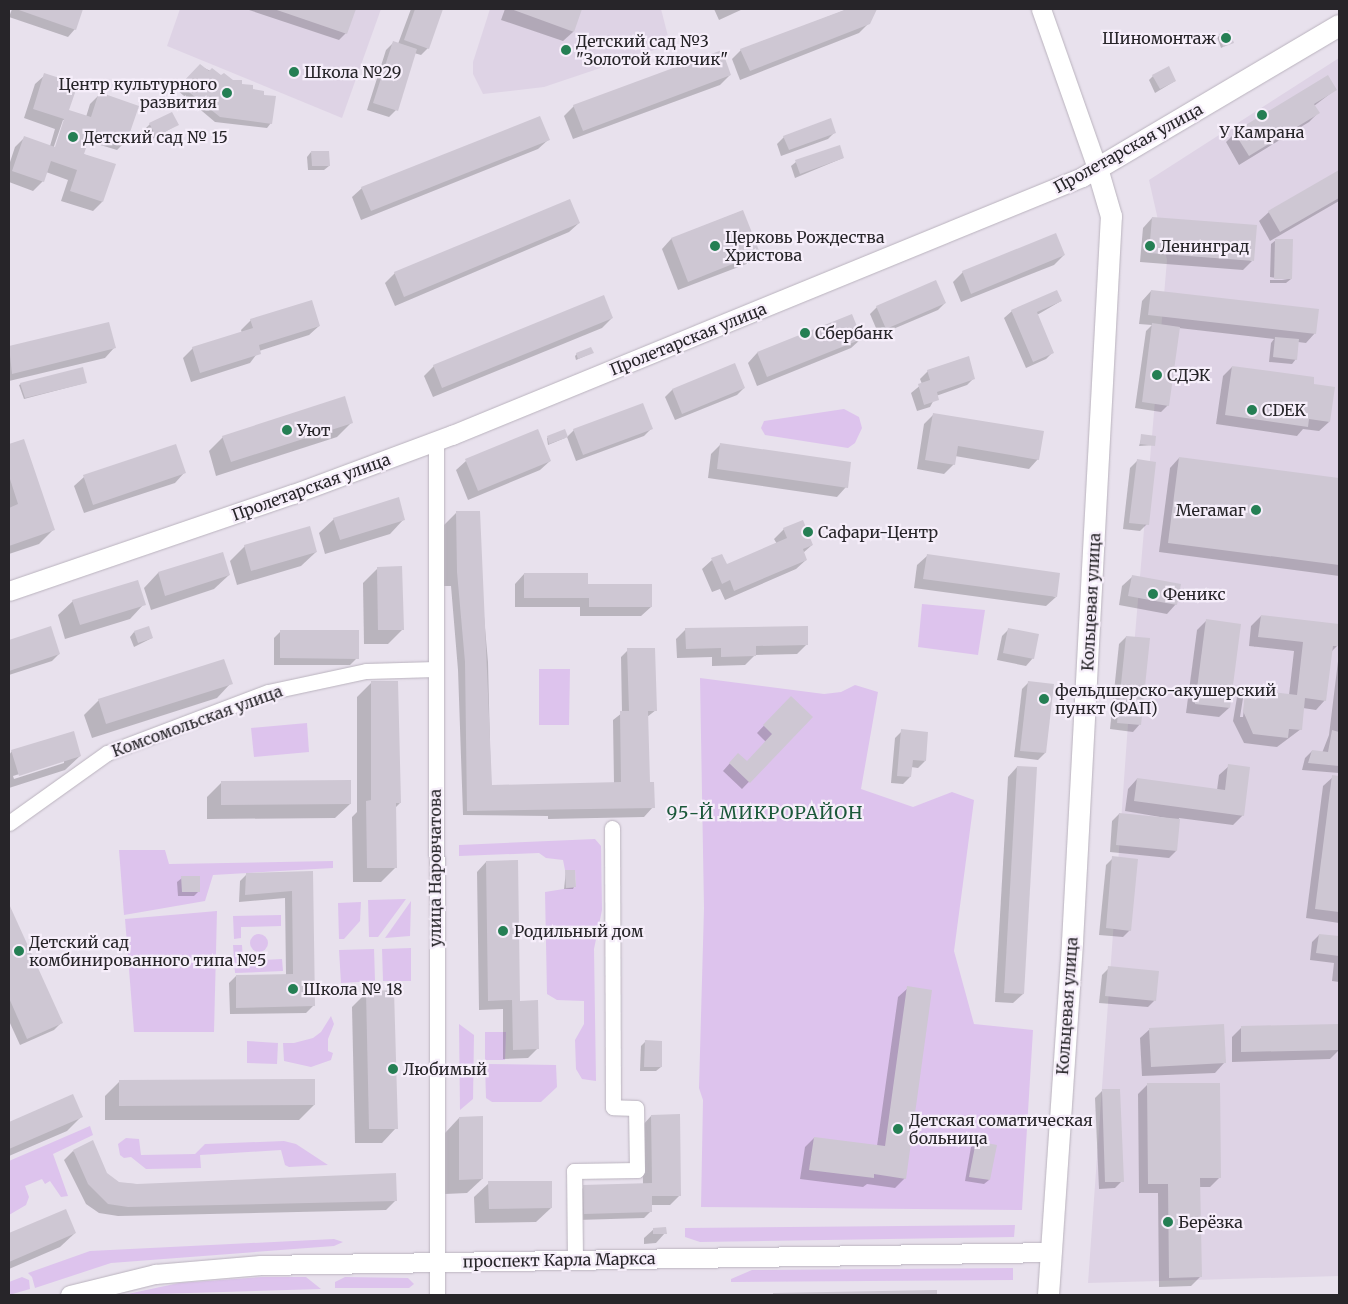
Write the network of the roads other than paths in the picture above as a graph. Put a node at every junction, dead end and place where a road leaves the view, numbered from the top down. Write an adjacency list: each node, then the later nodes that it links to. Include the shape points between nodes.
1 (1041, 9): 3 (street, Кольцевая улица)
2 (1339, 25): 3 (main road, Пролетарская улица)
3 (1097, 168): 4 (street, Пролетарская улица, via 1052,191); 9 (main road, Кольцевая улица, via 1111,216 1072,942)
4 (436, 441): 5 (street, Пролетарская улица, via 293,494); 6 (street, улица Наровчатова)
5 (9, 591)
6 (436, 669): 7 (street, Комсомольская улица, via 366,671 268,692 107,753); 11 (street, улица Наровчатова)
7 (9, 824)
8 (612, 828): 10 (street, via 613,1107 636,1108 637,1170 574,1171)
9 (1051, 1252): 10 (street, проспект Карла Маркса); 14 (main road, Кольцевая улица)
10 (575, 1260): 11 (street, проспект Карла Маркса)
11 (437, 1262): 12 (street, проспект Карла Маркса, via 222,1267 130,1279); 13 (street, улица Наровчатова)
12 (70, 1295)
13 (437, 1295)
14 (1048, 1295)

